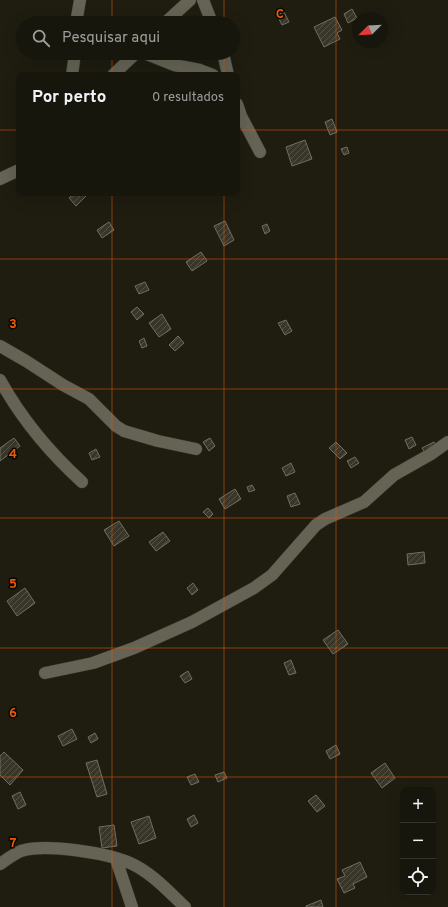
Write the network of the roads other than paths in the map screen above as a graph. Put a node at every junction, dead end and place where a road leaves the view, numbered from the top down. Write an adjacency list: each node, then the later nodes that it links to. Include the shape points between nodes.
1 (80, 0): 4 (street)
2 (190, 0): 5 (street)
3 (203, 0): 6 (street)
4 (77, 16)
5 (173, 16)
6 (209, 16)
7 (74, 60): 11 (street)
8 (129, 60): 12 (street)
9 (162, 60): 13 (street)
10 (225, 60): 14 (street)
11 (72, 72)
12 (116, 72)
13 (205, 72)
14 (227, 72)
15 (240, 111): 16 (street)
16 (260, 152)
17 (16, 171): 18 (street)
18 (0, 179)
19 (0, 346): 22 (street, via 63,386 89,399 124,431)
20 (0, 380): 23 (street, via 30,426 62,464)
21 (448, 442): 24 (street, via 394,475 364,502 316,525 272,574 254,588 192,622 134,648 93,662)
22 (196, 449)
23 (82, 482)
24 (45, 673)
25 (116, 859): 26 (street, via 47,848 21,852); 27 (street); 28 (street, via 143,870)
26 (0, 864)
27 (132, 907)
28 (185, 907)

